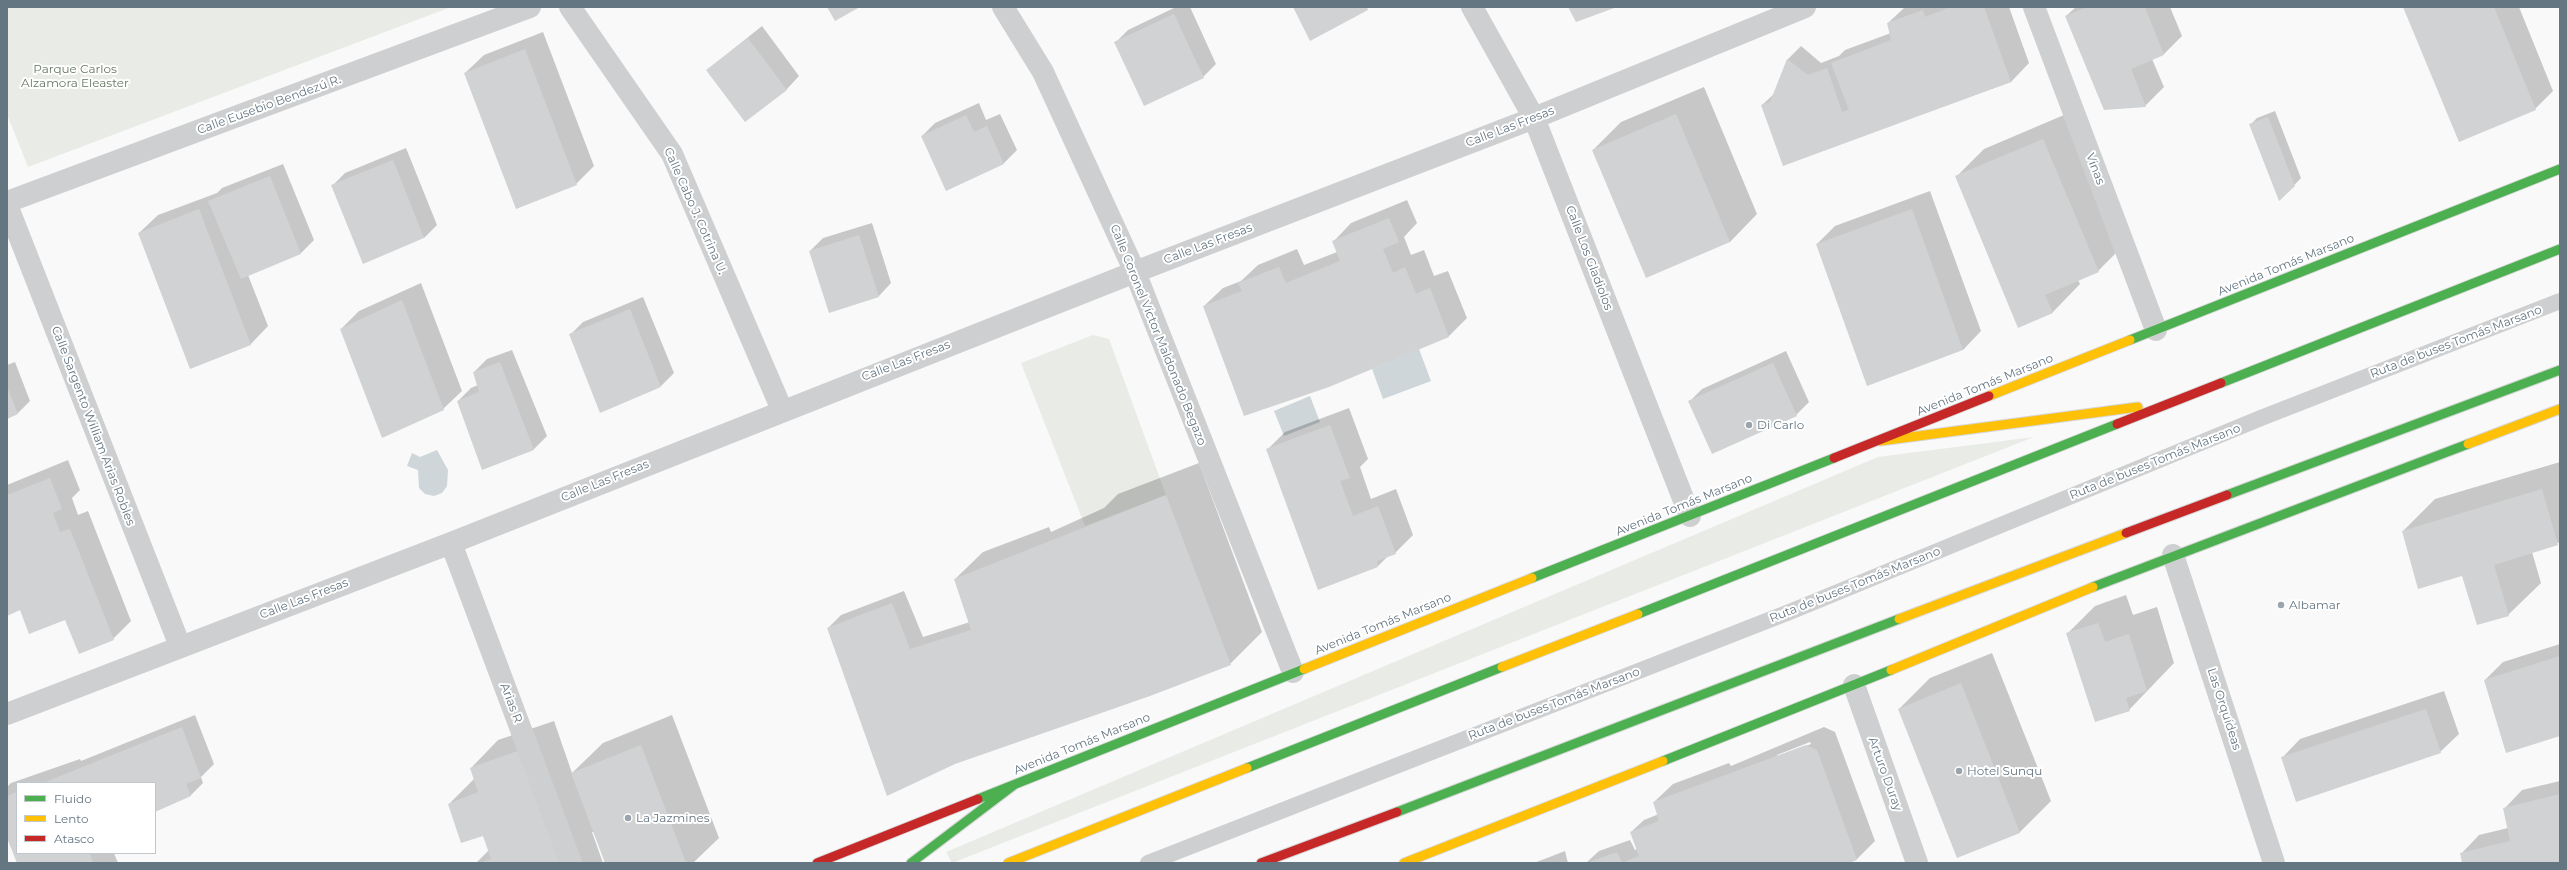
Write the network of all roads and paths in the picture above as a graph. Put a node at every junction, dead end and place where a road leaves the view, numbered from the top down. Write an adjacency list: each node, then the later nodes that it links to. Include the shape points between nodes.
1 (530, 7): 9 (street, Calle Eusebio Bendezú R.)
2 (570, 7): 17 (street, Calle Cabo J. Cotrina U., via 672,154)
3 (1003, 7): 11 (street, Calle Coronel Víctor Maldonado Begazo, via 1043,72)
4 (1472, 7): 7 (street, Calle Los Gladiolos)
5 (1805, 7): 7 (street, Calle Las Fresas)
6 (2034, 7): 13 (street, Vinas)
7 (1534, 118): 11 (street, Calle Las Fresas); 19 (street, Calle Los Gladiolos)
8 (2560, 169): 13 (main road, Avenida Tomás Marsano)
9 (7, 204): 22 (street, Calle Sargento William Arias Robles)
10 (2560, 249): 15 (main road)
11 (1135, 272): 17 (street, Calle Las Fresas); 23 (street, Calle Coronel Víctor Maldonado Begazo)
12 (2560, 302): 31 (lane, Ruta de buses Tomás Marsano, via 2261,418 1792,611)
13 (2156, 330): 18 (main road, Avenida Tomás Marsano)
14 (2560, 370): 32 (main road, via 1840,641)
15 (2170, 403): 18 (main road); 30 (main road)
16 (2560, 409): 21 (main road)
17 (782, 410): 20 (street, Calle Las Fresas)
18 (1880, 441): 19 (main road, Avenida Tomás Marsano)
19 (1690, 516): 23 (main road, Avenida Tomás Marsano)
20 (451, 543): 22 (street, Calle Las Fresas); 27 (street, Arias R)
21 (2173, 556): 24 (main road); 35 (street, Las Orquídeas)
22 (180, 646): 25 (street, Calle Las Fresas)
23 (1293, 672): 26 (main road, Avenida Tomás Marsano)
24 (1854, 685): 33 (main road); 34 (street, Arturo Duray)
25 (7, 714)
26 (1014, 785): 28 (main road, Avenida Tomás Marsano); 29 (main road)
27 (571, 863)
28 (817, 863)
29 (911, 863)
30 (1008, 863)
31 (1148, 863)
32 (1261, 863)
33 (1404, 863)
34 (1917, 863)
35 (2274, 863)

